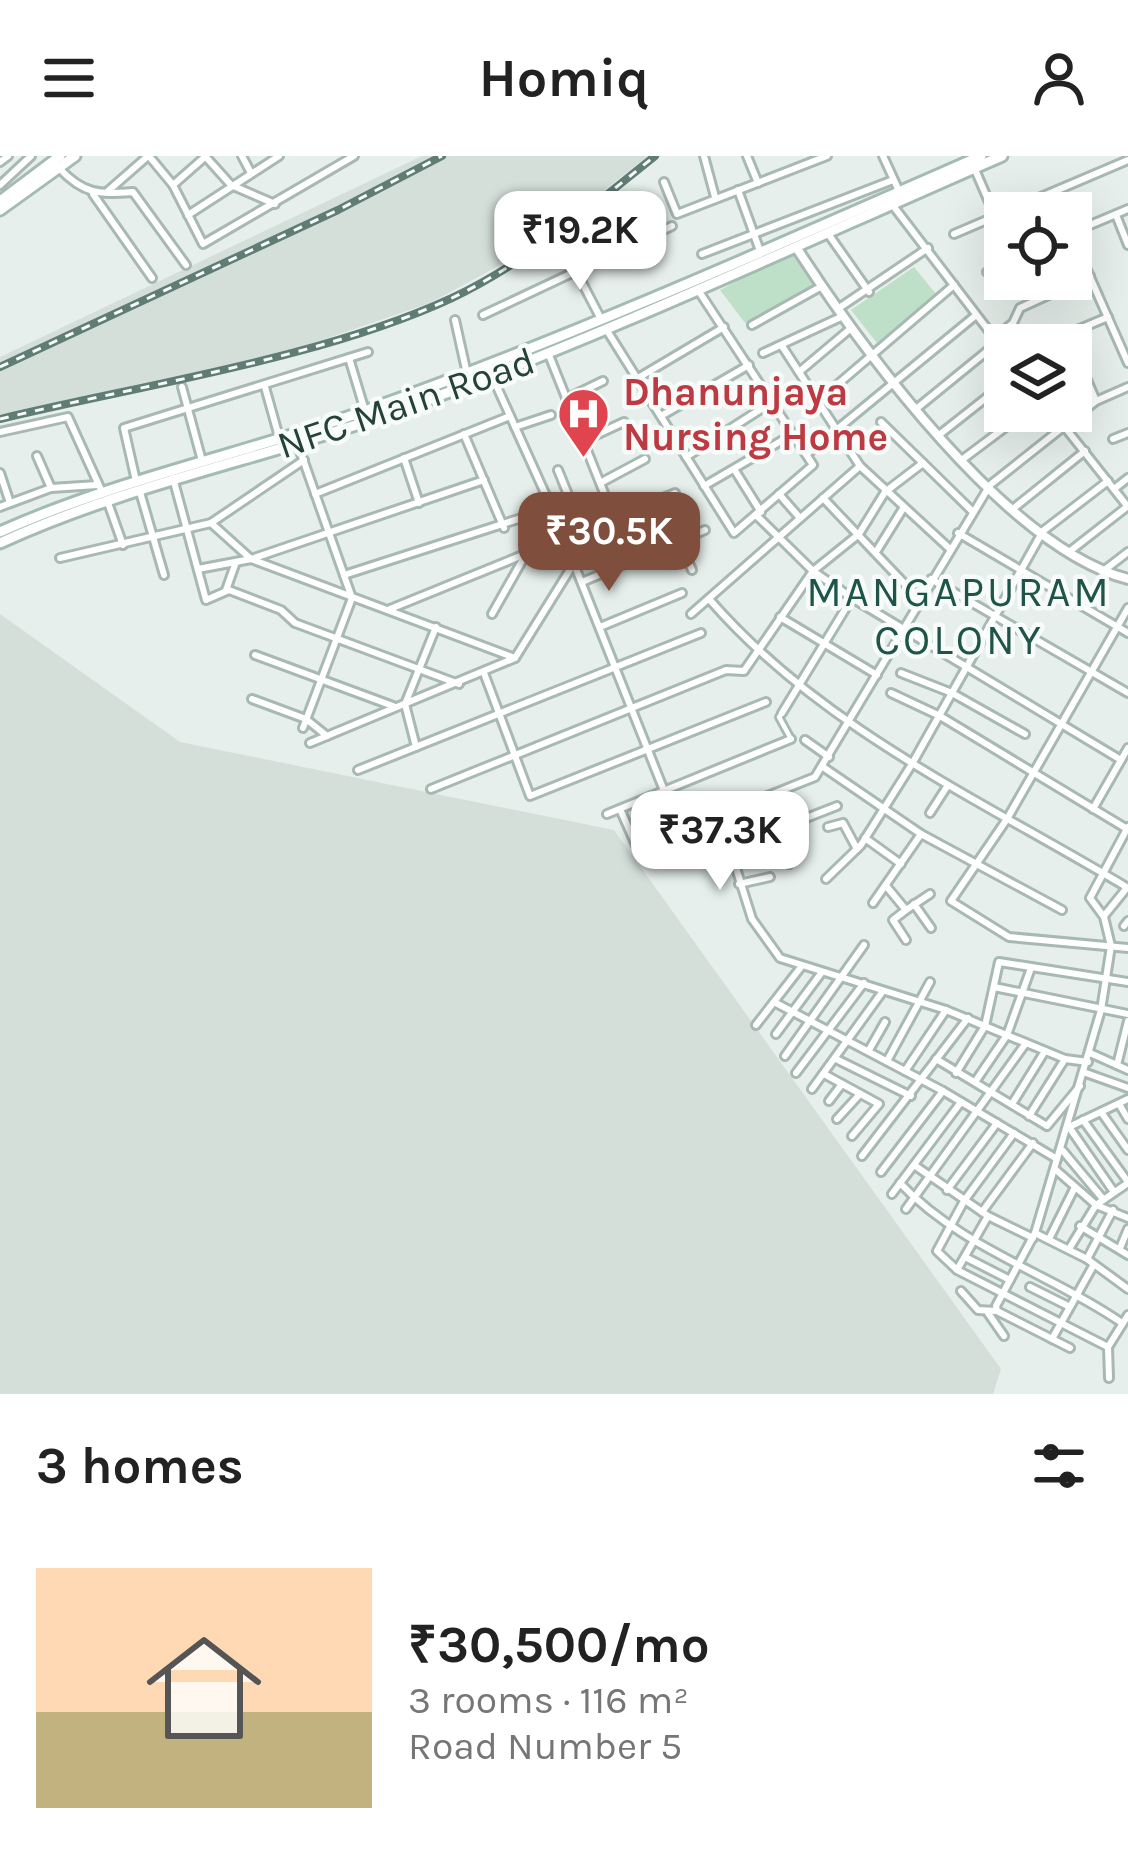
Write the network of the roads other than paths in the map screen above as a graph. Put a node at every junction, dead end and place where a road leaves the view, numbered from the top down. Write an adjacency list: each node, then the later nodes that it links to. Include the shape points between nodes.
1 (8, 156): 18 (street)
2 (32, 156): 21 (street)
3 (75, 156): 15 (main road)
4 (148, 156): 23 (street); 31 (street)
5 (206, 156): 23 (street); 25 (street)
6 (242, 156): 20 (street)
7 (279, 156): 20 (street)
8 (354, 156): 36 (street)
9 (704, 156): 32 (street)
10 (747, 156): 24 (street)
11 (793, 156): 19 (street)
12 (827, 156): 19 (street)
13 (883, 156): 26 (street)
14 (1002, 156): 17 (main road, NFC Main Road)
15 (58, 160): 30 (street, via 79,189); 33 (main road); 38 (main road)
16 (1128, 160): 29 (street)
17 (975, 162): 26 (main road, NFC Main Road); 28 (street); 35 (main road, NFC Main Road)
18 (0, 165): 21 (street)
19 (797, 169): 24 (street)
20 (251, 172): 25 (street)
21 (2, 181)
22 (664, 182): 32 (street, via 677,214)
23 (173, 184): 40 (street)
24 (758, 184): 27 (street)
25 (231, 185): 36 (street); 40 (street)
26 (896, 185): 41 (street); 50 (main road, NFC Main Road)
27 (738, 190): 32 (street); 48 (street)
28 (987, 192)
29 (1053, 192)
30 (93, 194): 31 (street); 58 (street)
31 (105, 194): 56 (street, via 133,192)
32 (715, 197)
33 (0, 201)
34 (644, 202): 46 (street)
35 (891, 203): 47 (main road, NFC Main Road); 52 (street)
36 (274, 204): 40 (street, via 203,244)
37 (1128, 209): 39 (street)
38 (0, 210)
39 (1116, 214): 43 (street); 51 (street)
40 (188, 215)
41 (795, 218): 48 (street); 50 (street)
42 (984, 221): 49 (street)
43 (1092, 225)
44 (672, 226): 46 (street)
45 (603, 227): 54 (street)
46 (660, 232): 54 (street)
47 (827, 232): 50 (main road, NFC Main Road); 63 (street)
48 (754, 233): 53 (street); 55 (street)
49 (955, 234)
50 (797, 240): 53 (main road, NFC Main Road); 61 (street); 62 (main road, NFC Main Road)
51 (1128, 245)
52 (928, 248): 60 (street); 63 (street)
53 (760, 251): 70 (main road, NFC Main Road)
54 (617, 252): 57 (street)
55 (702, 254)
56 (186, 265)
57 (577, 272): 66 (street); 70 (street)
58 (152, 278)
59 (1092, 281): 68 (street)
60 (954, 285): 67 (street); 83 (street)
61 (822, 286): 65 (street); 73 (street)
62 (698, 290): 70 (main road, NFC Main Road); 74 (street)
63 (869, 292): 65 (street)
64 (1038, 300): 71 (street, via 1020,308)
65 (841, 312): 76 (street); 78 (street)
66 (483, 315)
67 (975, 316): 75 (street); 92 (street)
68 (1108, 317): 72 (street); 77 (street)
69 (455, 320): 89 (street)
70 (603, 324): 82 (main road, NFC Main Road); 87 (main road, NFC Main Road); 90 (street)
71 (1012, 324)
72 (1091, 324)
73 (752, 325)
74 (724, 327): 86 (street); 90 (street)
75 (984, 327)
76 (850, 329): 83 (street); 88 (street)
77 (1124, 341): 85 (street)
78 (782, 346): 81 (street); 88 (street)
79 (984, 351): 104 (street)
80 (368, 352): 84 (street)
81 (763, 353)
82 (548, 354): 87 (main road, NFC Main Road); 97 (street)
83 (871, 357): 92 (street); 101 (street)
84 (349, 358): 94 (street); 105 (street)
85 (1128, 363)
86 (748, 365): 100 (street); 108 (street)
87 (490, 372): 89 (main road, NFC Main Road); 107 (street); 124 (main road, NFC Main Road)
88 (799, 372): 101 (street)
89 (467, 374): 105 (main road, NFC Main Road)
90 (638, 378): 108 (street)
91 (603, 381): 97 (street)
92 (893, 383): 104 (street); 113 (street)
93 (182, 387): 103 (street)
94 (265, 387): 103 (street); 121 (street)
95 (1128, 388): 99 (street)
96 (1092, 392): 99 (street)
97 (566, 399): 123 (street)
98 (984, 399): 120 (street)
99 (1096, 401): 102 (street)
100 (772, 402): 119 (street); 129 (street)
101 (818, 402): 113 (street)
102 (1092, 404)
103 (189, 409): 133 (street); 145 (street, via 122,429)
104 (916, 409): 120 (street)
105 (365, 411): 121 (main road, NFC Main Road)
106 (551, 415): 111 (street)
107 (510, 416): 111 (street); 118 (street)
108 (661, 416): 129 (street)
109 (624, 422): 123 (street)
110 (881, 422): 135 (street)
111 (515, 427): 162 (street)
112 (0, 432): 150 (street, via 68,417)
113 (837, 432): 127 (street); 136 (street)
114 (999, 432): 132 (street)
115 (1054, 432): 146 (street)
116 (1070, 432): 126 (street)
117 (1128, 433): 122 (street)
118 (464, 434): 130 (street); 142 (street)
119 (793, 434): 127 (street); 137 (street)
120 (939, 435): 132 (street)
121 (279, 437): 125 (main road, NFC Main Road)
122 (1113, 439)
123 (585, 440): 144 (street)
124 (297, 442): 125 (main road, NFC Main Road); 134 (street)
125 (251, 451): 133 (main road, NFC Main Road); 140 (main road, NFC Main Road)
126 (1084, 451): 143 (street); 161 (street)
127 (806, 455): 154 (street, via 813,465)
128 (37, 456): 148 (street)
129 (686, 457): 147 (street)
130 (404, 458): 153 (street); 157 (street)
131 (644, 459): 144 (street)
132 (963, 459): 146 (street)
133 (202, 460): 145 (main road, NFC Main Road)
134 (304, 460): 153 (street); 167 (street)
135 (923, 463): 152 (street); 163 (street)
136 (860, 466): 152 (street); 155 (street)
137 (734, 469): 147 (street); 164 (street)
138 (558, 470): 162 (street, via 571,502)
139 (0, 473): 156 (street)
140 (173, 478): 145 (main road, NFC Main Road); 168 (street)
141 (1128, 478): 149 (street)
142 (484, 480): 157 (street); 169 (street)
143 (1108, 481): 149 (street); 173 (street)
144 (602, 482): 165 (street)
145 (138, 485): 150 (main road, NFC Main Road); 176 (street)
146 (990, 485): 161 (street); 163 (street)
147 (704, 486): 164 (street, via 734,533)
148 (51, 488): 150 (street); 156 (street)
149 (1114, 489): 158 (street)
150 (102, 492): 171 (main road, NFC Main Road); 180 (main road, NFC Main Road); 181 (street)
151 (675, 493): 165 (street)
152 (885, 493): 160 (street); 175 (street)
153 (315, 494): 172 (street)
154 (779, 494): 164 (street); 166 (street)
155 (822, 498): 166 (street); 175 (street)
156 (10, 502): 159 (street)
157 (419, 503): 172 (street)
158 (1128, 506): 185 (street)
159 (0, 507)
160 (904, 507): 182 (street); 183 (street)
161 (1014, 508): 173 (street)
162 (553, 511): 169 (street); 179 (street)
163 (972, 511): 174 (street)
164 (759, 514): 177 (street)
165 (614, 518): 179 (street)
166 (800, 518): 177 (street)
167 (212, 523): 168 (street); 188 (street)
168 (189, 528): 176 (street); 191 (street)
169 (504, 528): 197 (street)
170 (705, 530): 178 (street)
171 (0, 532)
172 (329, 532): 188 (street); 197 (street)
173 (1043, 532): 185 (street); 194 (street)
174 (958, 533): 182 (street); 194 (street)
175 (859, 534): 183 (street); 193 (street)
176 (153, 536): 181 (street); 196 (street)
177 (778, 538): 193 (street); 206 (street)
178 (679, 541): 192 (street); 200 (street)
179 (566, 542): 187 (street); 190 (street)
180 (0, 543)
181 (123, 545): 186 (street)
182 (950, 549): 198 (street)
183 (876, 552): 205 (street)
184 (1128, 552): 195 (street)
185 (1067, 553): 195 (street)
186 (60, 558)
187 (524, 558): 208 (street); 209 (street)
188 (251, 559): 189 (street); 203 (street)
189 (236, 562): 191 (street); 201 (street)
190 (574, 563): 200 (street); 225 (street)
191 (198, 569): 201 (street, via 206,600)
192 (692, 570)
193 (813, 571): 204 (street); 211 (street)
194 (1020, 572): 212 (street); 215 (street)
195 (1102, 572): 199 (street)
196 (164, 575)
197 (344, 575): 203 (street)
198 (931, 579): 205 (street); 212 (street)
199 (1128, 579)
200 (582, 582): 214 (street)
201 (226, 590): 219 (street)
202 (682, 593): 214 (street)
203 (352, 598): 208 (street); 219 (street)
204 (852, 598): 216 (street); 220 (street)
205 (920, 599): 216 (street)
206 (710, 600): 210 (street); 223 (street)
207 (1128, 608): 215 (street)
208 (389, 610): 213 (street)
209 (492, 614)
210 (691, 614)
211 (780, 616): 220 (street); 223 (street)
212 (995, 616): 226 (street); 231 (street)
213 (436, 627): 225 (street); 228 (street)
214 (600, 627): 227 (street)
215 (1118, 627): 218 (street); 231 (street)
216 (903, 629): 221 (street); 232 (street)
217 (700, 633): 227 (street)
218 (1128, 633)
219 (339, 638): 228 (street); 233 (street)
220 (825, 643): 232 (street); 235 (street)
221 (929, 644): 222 (street); 226 (street)
222 (925, 653)
223 (757, 655): 235 (street); 242 (street, via 742,672 727,670)
224 (255, 656): 233 (street)
225 (515, 658): 229 (street)
226 (967, 665): 236 (street); 248 (street)
227 (616, 666): 242 (street); 243 (street)
228 (420, 667): 234 (street); 241 (street)
229 (484, 673): 234 (street); 243 (street)
230 (902, 673): 236 (street)
231 (1091, 674): 238 (street); 248 (street)
232 (877, 675): 247 (street)
233 (322, 679): 241 (street); 246 (street)
234 (459, 684): 241 (street)
235 (797, 686): 244 (street); 247 (street)
236 (952, 692): 245 (street); 250 (street)
237 (891, 693): 245 (street)
238 (1128, 693)
239 (252, 699): 246 (street)
240 (766, 702): 244 (street); 257 (street)
241 (401, 705): 251 (street); 255 (street)
242 (632, 708): 257 (street); 258 (street)
243 (500, 715): 255 (street); 258 (street)
244 (781, 715): 252 (street)
245 (940, 716): 261 (street); 264 (street)
246 (306, 719): 249 (street); 251 (street)
247 (850, 721): 259 (street); 261 (street)
248 (1062, 724): 260 (street); 264 (street)
249 (303, 728)
250 (1025, 734)
251 (327, 736): 254 (street)
252 (791, 739): 267 (street)
253 (805, 740): 259 (street)
254 (310, 743)
255 (416, 747): 263 (street)
256 (1128, 748): 260 (street)
257 (649, 749): 258 (street, via 530,796); 267 (street)
258 (516, 755): 266 (street)
259 (830, 757): 262 (street)
260 (1121, 760): 271 (street)
261 (912, 764): 265 (street); 270 (street)
262 (823, 767): 270 (street); 274 (street)
263 (358, 770)
264 (1033, 774): 271 (street); 275 (street)
265 (948, 785): 273 (street); 275 (street)
266 (430, 789)
267 (665, 790): 269 (street); 279 (street)
268 (837, 806): 278 (street)
269 (620, 809): 272 (street); 283 (street)
270 (881, 809): 280 (street); 282 (street)
271 (1093, 809): 277 (street)
272 (607, 814)
273 (930, 814)
274 (720, 817): 279 (street); 284 (street)
275 (1006, 818): 288 (street); 289 (street)
276 (828, 827): 285 (street, via 843,823)
277 (1128, 828): 289 (street)
278 (777, 830): 284 (street); 286 (street)
279 (680, 831): 281 (street)
280 (921, 834): 287 (street); 288 (street)
281 (662, 838)
282 (865, 838): 285 (street); 287 (street)
283 (636, 845)
284 (729, 848): 292 (street)
285 (856, 849): 291 (street)
286 (789, 864)
287 (902, 864): 293 (street)
288 (977, 864): 299 (street); 304 (street, via 951,901 1009,937)
289 (1102, 872): 294 (street); 300 (street, via 1090,898)
290 (770, 877): 292 (street)
291 (826, 879)
292 (739, 884): 306 (street, via 767,947)
293 (887, 887): 296 (street); 298 (street)
294 (1128, 887): 300 (street)
295 (930, 894): 297 (street)
296 (873, 903)
297 (914, 904): 298 (street); 301 (street)
298 (906, 910): 302 (street, via 893,920)
299 (1062, 910)
300 (1104, 916): 304 (street)
301 (931, 928)
302 (906, 940)
303 (864, 945): 309 (street)
304 (1111, 946): 305 (street); 310 (street)
305 (1128, 948)
306 (801, 967): 308 (street); 317 (street)
307 (1031, 968): 310 (street); 314 (street, via 999,962); 316 (street)
308 (821, 972): 309 (street); 321 (street)
309 (842, 974): 311 (street); 324 (street)
310 (1108, 979): 313 (street); 320 (street)
311 (864, 982): 315 (street); 328 (street)
312 (931, 982): 318 (street)
313 (1128, 982)
314 (994, 987): 316 (street); 327 (street)
315 (883, 991): 318 (street); 331 (street)
316 (1022, 993): 320 (street); 330 (street)
317 (774, 1002): 321 (street); 326 (street)
318 (923, 1002): 319 (street); 340 (street)
319 (946, 1010): 322 (street); 343 (street)
320 (1101, 1010): 323 (street); 336 (street)
321 (792, 1011): 324 (street); 329 (street)
322 (968, 1018): 327 (street); 338 (street)
323 (1128, 1018): 341 (street)
324 (809, 1021): 328 (street); 335 (street)
325 (885, 1022): 333 (street)
326 (756, 1025)
327 (986, 1026): 330 (street); 345 (street)
328 (829, 1031): 331 (street); 344 (street)
329 (776, 1034)
330 (1007, 1035): 332 (street); 349 (street)
331 (848, 1040): 333 (street); 337 (street)
332 (1026, 1043): 334 (street); 356 (street)
333 (868, 1050): 340 (street)
334 (1045, 1051): 339 (street); 363 (street)
335 (785, 1056)
336 (1089, 1057): 339 (street); 341 (street); 346 (street)
337 (836, 1059): 347 (street); 357 (street)
338 (936, 1059): 345 (street); 348 (street)
339 (1065, 1059): 367 (street)
340 (887, 1061): 343 (street)
341 (1117, 1065): 342 (street)
342 (1128, 1070)
343 (905, 1071): 348 (street)
344 (796, 1072)
345 (956, 1072): 349 (street)
346 (1085, 1072): 350 (street); 352 (street)
347 (824, 1074): 351 (street); 353 (street)
348 (923, 1080): 354 (street); 357 (street)
349 (974, 1083): 356 (street)
350 (1082, 1083): 367 (street, via 1047,1126); 372 (street)
351 (842, 1084): 355 (street); 359 (street)
352 (1128, 1088)
353 (812, 1089)
354 (943, 1091): 360 (street); 382 (street)
355 (860, 1094): 361 (street); 368 (street)
356 (992, 1095): 363 (street); 365 (street)
357 (911, 1096): 366 (street)
358 (1128, 1099): 362 (street)
359 (829, 1100)
360 (961, 1102): 365 (street); 380 (street)
361 (879, 1104): 366 (street); 374 (street)
362 (1118, 1104): 364 (street); 369 (street)
363 (1011, 1105): 367 (street)
364 (1101, 1112): 370 (street); 377 (street)
365 (980, 1113): 371 (street); 383 (street)
366 (898, 1115): 378 (street)
367 (1029, 1116)
368 (838, 1118)
369 (1128, 1119)
370 (1083, 1120): 372 (street); 384 (street)
371 (997, 1123): 373 (street); 387 (street)
372 (1069, 1127): 376 (street); 388 (street)
373 (1014, 1132): 375 (street); 391 (street)
374 (852, 1136)
375 (1034, 1143): 379 (street); 395 (street)
376 (1061, 1150): 379 (street); 392 (street)
377 (1128, 1150)
378 (862, 1156)
379 (1058, 1160): 381 (street)
380 (914, 1166): 383 (street); 385 (street)
381 (1056, 1170): 386 (street); 400 (street)
382 (881, 1172)
383 (931, 1178): 387 (street); 390 (street)
384 (1128, 1182): 388 (street)
385 (900, 1184): 389 (street); 390 (street)
386 (1076, 1187): 392 (street); 402 (street)
387 (947, 1190): 391 (street)
388 (1114, 1192): 392 (street)
389 (892, 1194)
390 (914, 1198): 393 (street); 398 (street)
391 (964, 1201): 395 (street); 398 (street)
392 (1099, 1202): 394 (street); 397 (street)
393 (906, 1209)
394 (1113, 1210): 396 (street); 401 (street)
395 (985, 1214): 400 (street); 403 (street)
396 (1128, 1218)
397 (1080, 1226): 401 (street); 404 (street)
398 (949, 1229): 403 (street); 410 (street, via 937,1254)
399 (1128, 1229): 405 (street)
400 (1034, 1236): 402 (street); 409 (street)
401 (1099, 1237): 405 (street); 408 (street)
402 (1049, 1238): 404 (street)
403 (974, 1240): 407 (street); 409 (street)
404 (1069, 1249): 408 (street)
405 (1119, 1250): 406 (street)
406 (1128, 1255)
407 (964, 1257): 410 (street); 411 (street)
408 (1090, 1262): 413 (street); 415 (street)
409 (1019, 1264): 411 (street); 415 (street)
410 (957, 1270): 416 (street)
411 (1010, 1280): 416 (street)
412 (1030, 1287): 417 (street)
413 (1128, 1288)
414 (961, 1291): 418 (street)
415 (1077, 1292): 417 (street); 419 (street)
416 (1003, 1293): 418 (street); 420 (street)
417 (1068, 1306): 420 (street)
418 (992, 1312): 421 (street); 422 (street)
419 (1125, 1319): 423 (street)
420 (1062, 1321): 422 (street); 423 (street)
421 (1004, 1336)
422 (1052, 1339): 424 (street)
423 (1108, 1347): 425 (street)
424 (1070, 1348)
425 (1109, 1378)

